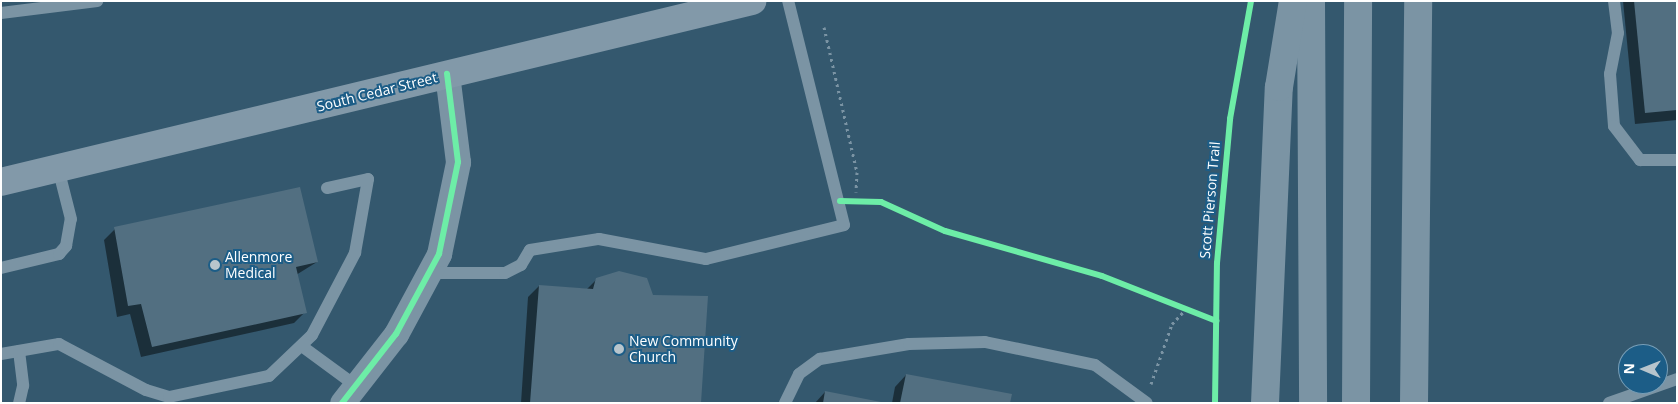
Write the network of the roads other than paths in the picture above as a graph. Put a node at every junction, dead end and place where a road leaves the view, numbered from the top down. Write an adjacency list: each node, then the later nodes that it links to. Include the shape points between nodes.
1 (97, 1): 9 (lane)
2 (752, 1): 10 (main road, South Cedar Street)
3 (788, 1): 16 (lane, via 844,225 706,259 599,239 530,250 521,265 505,273)
4 (1293, 1): 26 (highway, via 1279,87)
5 (1312, 1): 27 (highway)
6 (1358, 1): 28 (highway)
7 (1418, 1): 17 (highway)
8 (1614, 1): 11 (lane, via 1618,33 1610,74 1614,126 1640,160)
9 (1, 13)
10 (447, 74): 12 (main road, South Cedar Street); 16 (street, via 458,162 452,208)
11 (1677, 160)
12 (58, 168): 13 (main road, South Cedar Street); 15 (lane, via 71,219 66,246 59,254)
13 (1, 182)
14 (327, 188): 18 (lane, via 368,179 355,253 338,293)
15 (1, 268)
16 (431, 273): 22 (street, via 396,334)
17 (1414, 345): 29 (highway); 30 (highway)
18 (303, 347): 19 (lane, via 259,381 169,397 146,390 59,344); 22 (lane)
19 (19, 351): 20 (lane); 24 (lane, via 23,386)
20 (1, 354)
21 (1677, 379): 31 (lane)
22 (348, 394)
23 (1147, 401): 25 (lane, via 1095,365 985,342 909,344 820,359 798,374)
24 (19, 403)
25 (785, 403)
26 (1265, 403)
27 (1313, 403)
28 (1356, 403)
29 (1414, 403)
30 (1429, 403)
31 (1609, 403)

